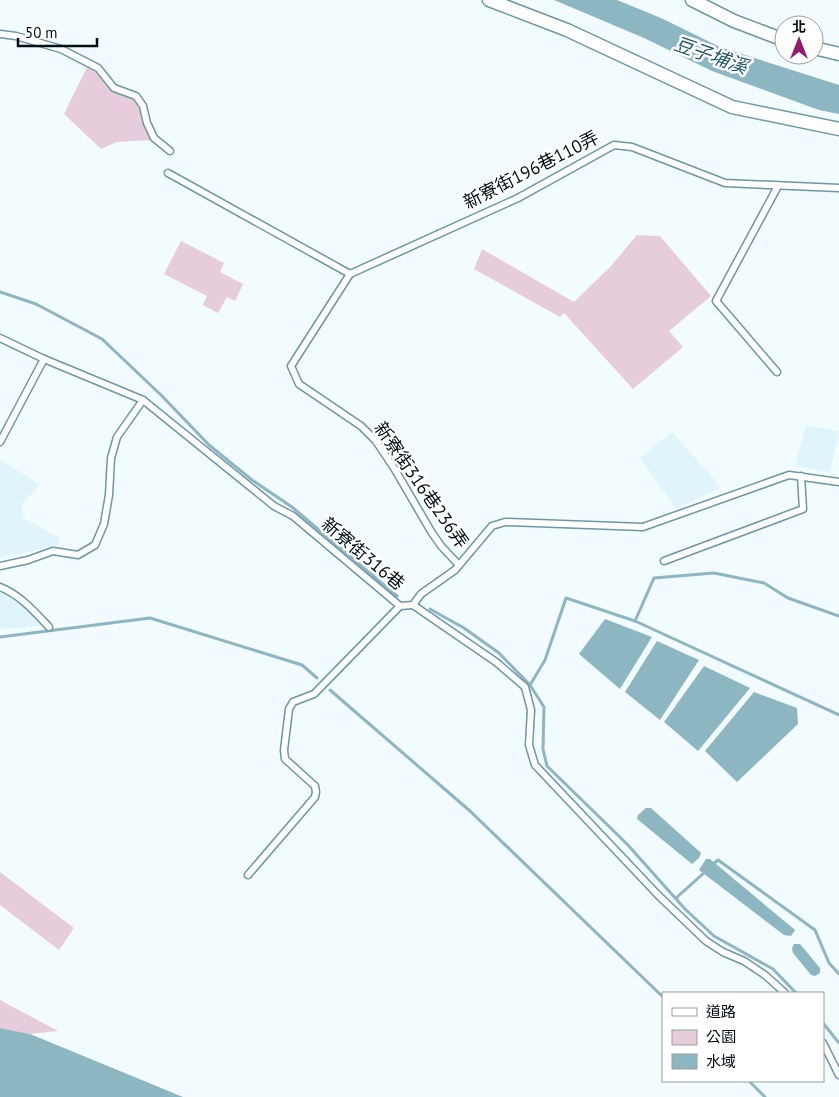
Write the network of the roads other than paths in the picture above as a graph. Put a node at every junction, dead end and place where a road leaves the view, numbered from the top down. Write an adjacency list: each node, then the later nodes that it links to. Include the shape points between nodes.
1 (488, 0): 7 (street, via 567,30 732,107)
2 (692, 0): 4 (street)
3 (0, 34): 8 (lane, via 61,49 98,68 114,88 136,96 154,138)
4 (774, 36)
5 (824, 50): 6 (street)
6 (839, 54)
7 (839, 129)
8 (170, 151)
9 (168, 173): 12 (lane)
10 (778, 186): 11 (lane, 新寮街196巷110弄); 12 (lane, 新寮街196巷110弄, via 725,183 632,147 614,145 518,198); 15 (lane, via 716,301)
11 (839, 188)
12 (350, 274): 21 (lane, 新寮街316巷236弄, via 291,366 294,375 299,384 361,426 376,441 432,533)
13 (0, 338): 14 (lane, 新寮街316巷)
14 (44, 359): 16 (lane, 新寮街316巷); 17 (lane)
15 (776, 372)
16 (143, 400): 22 (lane, via 117,437 111,458 104,524 95,546 78,555 53,551); 25 (lane, 新寮街316巷, via 274,506 293,516)
17 (0, 442)
18 (801, 476): 19 (lane, 新寮街316巷); 20 (lane, via 803,509); 21 (lane, 新寮街316巷, via 789,475 644,527 505,522 492,526)
19 (839, 482)
20 (664, 561)
21 (460, 565): 24 (lane, 新寮街316巷, via 420,594)
22 (0, 566)
23 (0, 587): 26 (lane, via 29,606)
24 (413, 604): 25 (lane, 新寮街316巷); 28 (lane, via 496,662 525,687 531,710 529,745 535,765 658,895 706,941 744,961)
25 (400, 606): 27 (lane, via 314,694 294,702 289,709 285,759 315,786 315,798)
26 (49, 627)
27 (248, 874)
28 (784, 992)
29 (824, 1045): 30 (lane)
30 (839, 1075)

